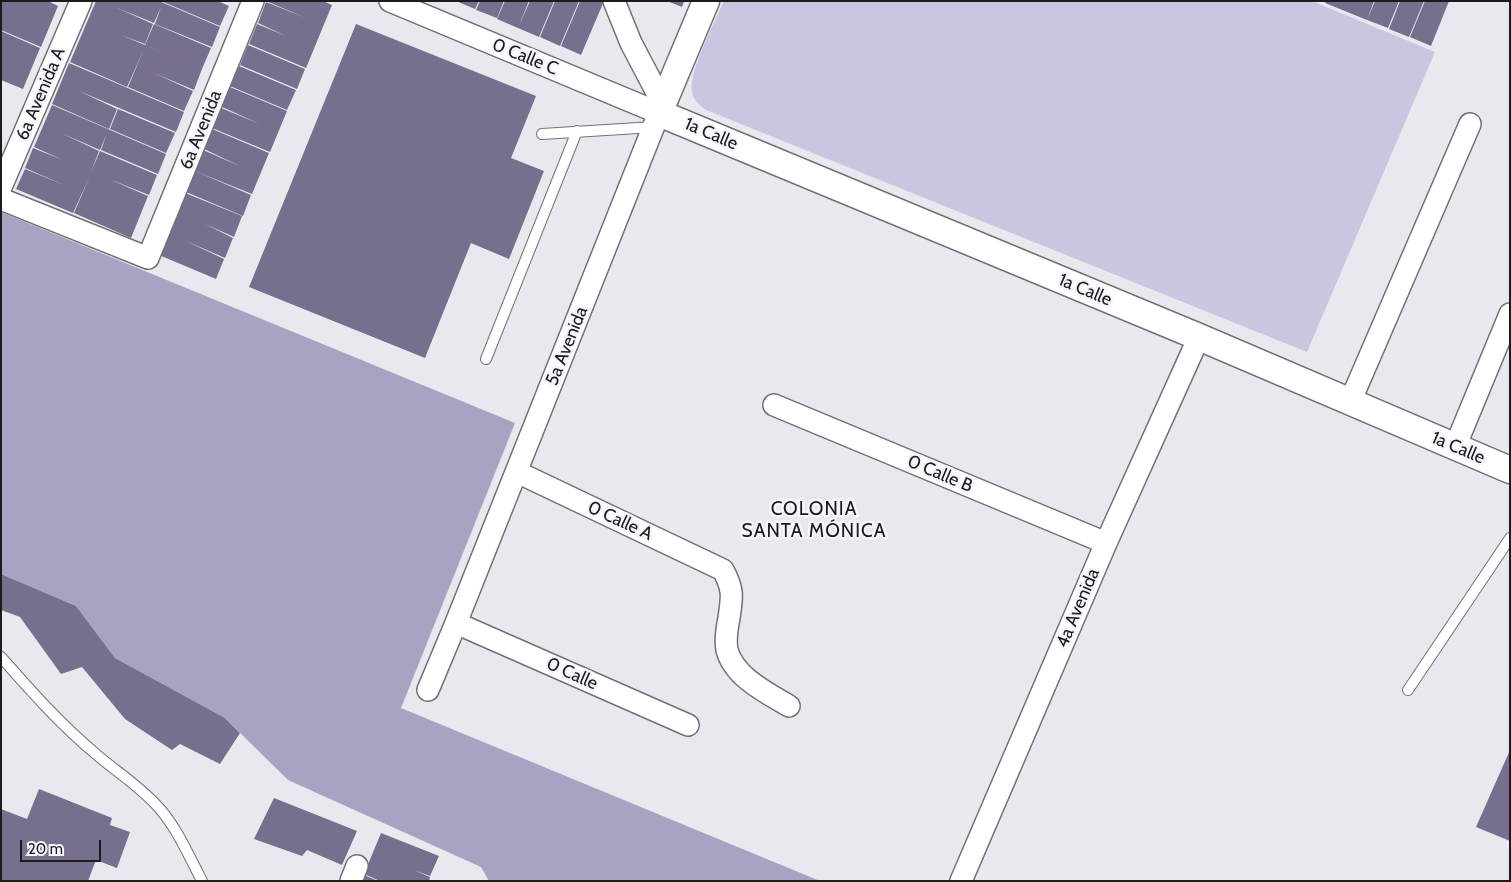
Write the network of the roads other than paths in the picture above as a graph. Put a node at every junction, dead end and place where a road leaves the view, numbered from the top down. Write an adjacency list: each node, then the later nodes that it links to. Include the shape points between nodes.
1 (81, 1): 10 (street, 6a Avenida A)
2 (253, 1): 11 (street, 6a Avenida, via 148,258)
3 (390, 1): 6 (street, 0 Calle C)
4 (614, 1): 6 (street)
5 (706, 1): 6 (street, 5a Avenida)
6 (659, 115): 8 (lane); 13 (street, 1a Calle); 19 (street, 5a Avenida)
7 (1470, 124): 15 (street)
8 (577, 132): 9 (lane); 14 (lane)
9 (542, 134)
10 (1, 187)
11 (1, 199)
12 (1510, 314): 17 (street)
13 (1199, 337): 15 (street, 1a Calle); 21 (street, 4a Avenida)
14 (486, 359)
15 (1350, 402): 17 (street, 1a Calle)
16 (774, 405): 21 (street, 0 Calle B)
17 (1455, 447): 18 (street, 1a Calle)
18 (1510, 470)
19 (517, 472): 22 (street, 5a Avenida); 26 (street, 0 Calle A, via 723,570 731,583 732,597 727,650 747,679)
20 (1510, 538): 25 (lane)
21 (1106, 543): 29 (street, 4a Avenida)
22 (456, 623): 24 (street, 5a Avenida); 27 (street, 0 Calle)
23 (1, 657): 28 (lane, via 46,708 96,754 141,788 161,810)
24 (428, 690)
25 (1408, 690)
26 (789, 706)
27 (688, 725)
28 (202, 881)
29 (961, 881)

